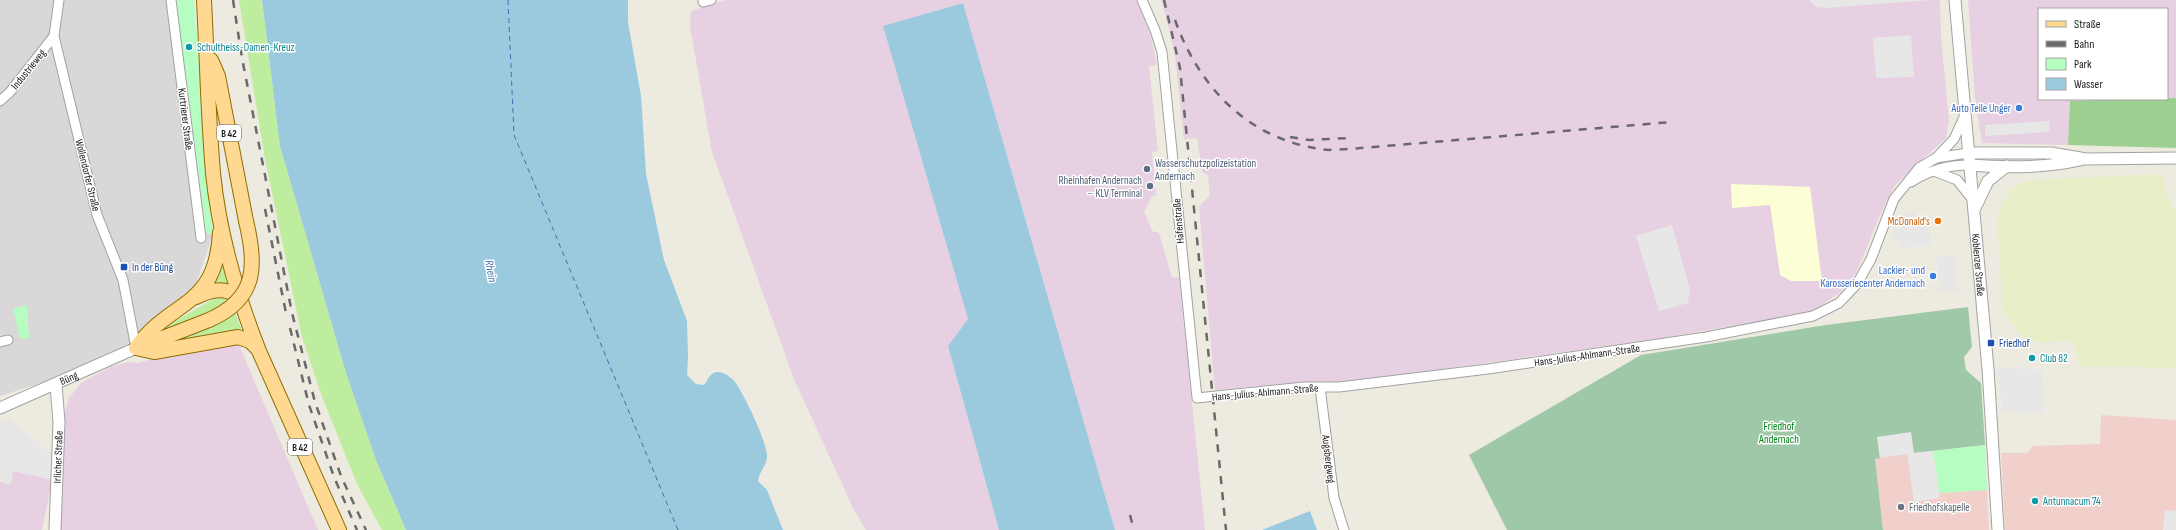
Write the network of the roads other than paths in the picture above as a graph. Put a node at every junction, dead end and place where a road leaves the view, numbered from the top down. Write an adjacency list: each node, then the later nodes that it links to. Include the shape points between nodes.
1 (59, 0): 6 (street, Wollendorfer Straße)
2 (171, 0): 20 (street, Kurtrierer Straße)
3 (204, 0): 7 (main road, B 42)
4 (1142, 0): 27 (street, Hafenstraße, via 1162,52)
5 (1955, 0): 9 (street, Koblenzer Straße)
6 (54, 36): 8 (street, Industrieweg); 23 (street, Wollendorfer Straße, via 97,215 123,280)
7 (206, 47): 19 (main road, B 42, via 213,173); 23 (main road, B 42, bridge, via 218,76 246,221 253,260 250,282 233,307 209,320)
8 (0, 101)
9 (1965, 116): 10 (street, Koblenzer Straße); 11 (street, Hans-Julius-Ahlmann-Straße, via 1954,139)
10 (1968, 153): 11 (street, Hans-Julius-Ahlmann-Straße); 13 (street, via 2051,153); 14 (street, Koblenzer Straße)
11 (1936, 158): 17 (street, Hans-Julius-Ahlmann-Straße, via 1919,168)
12 (2176, 158): 13 (street)
13 (2086, 159): 15 (street, via 2060,164)
14 (1970, 165): 15 (street); 16 (street, via 1948,166); 18 (street, Koblenzer Straße)
15 (2007, 166): 18 (street, via 1988,181)
16 (1932, 171): 17 (street); 18 (street, via 1957,180)
17 (1903, 187): 26 (street, Hans-Julius-Ahlmann-Straße, via 1892,206 1862,277 1844,299 1820,314 1706,337 1488,369)
18 (1973, 205): 32 (street, Koblenzer Straße)
19 (220, 218): 21 (main road, B 42, via 214,268); 22 (main road, B 42)
20 (202, 238)
21 (196, 297): 22 (main road, B 42, via 219,290 232,292); 23 (main road, B 42, via 147,333)
22 (240, 297): 24 (main road, B 42)
23 (136, 348): 24 (main road, B 42, via 154,352 238,337 250,341); 25 (street, Büng)
24 (259, 351): 30 (main road, B 42)
25 (56, 385): 28 (street, Büng); 29 (street, Irlicher Straße, via 59,422)
26 (1320, 387): 27 (street, Hans-Julius-Ahlmann-Straße); 31 (street, Augsbergweg, via 1334,498)
27 (1197, 398)
28 (0, 408)
29 (56, 530)
30 (339, 530)
31 (1344, 530)
32 (1998, 530)

